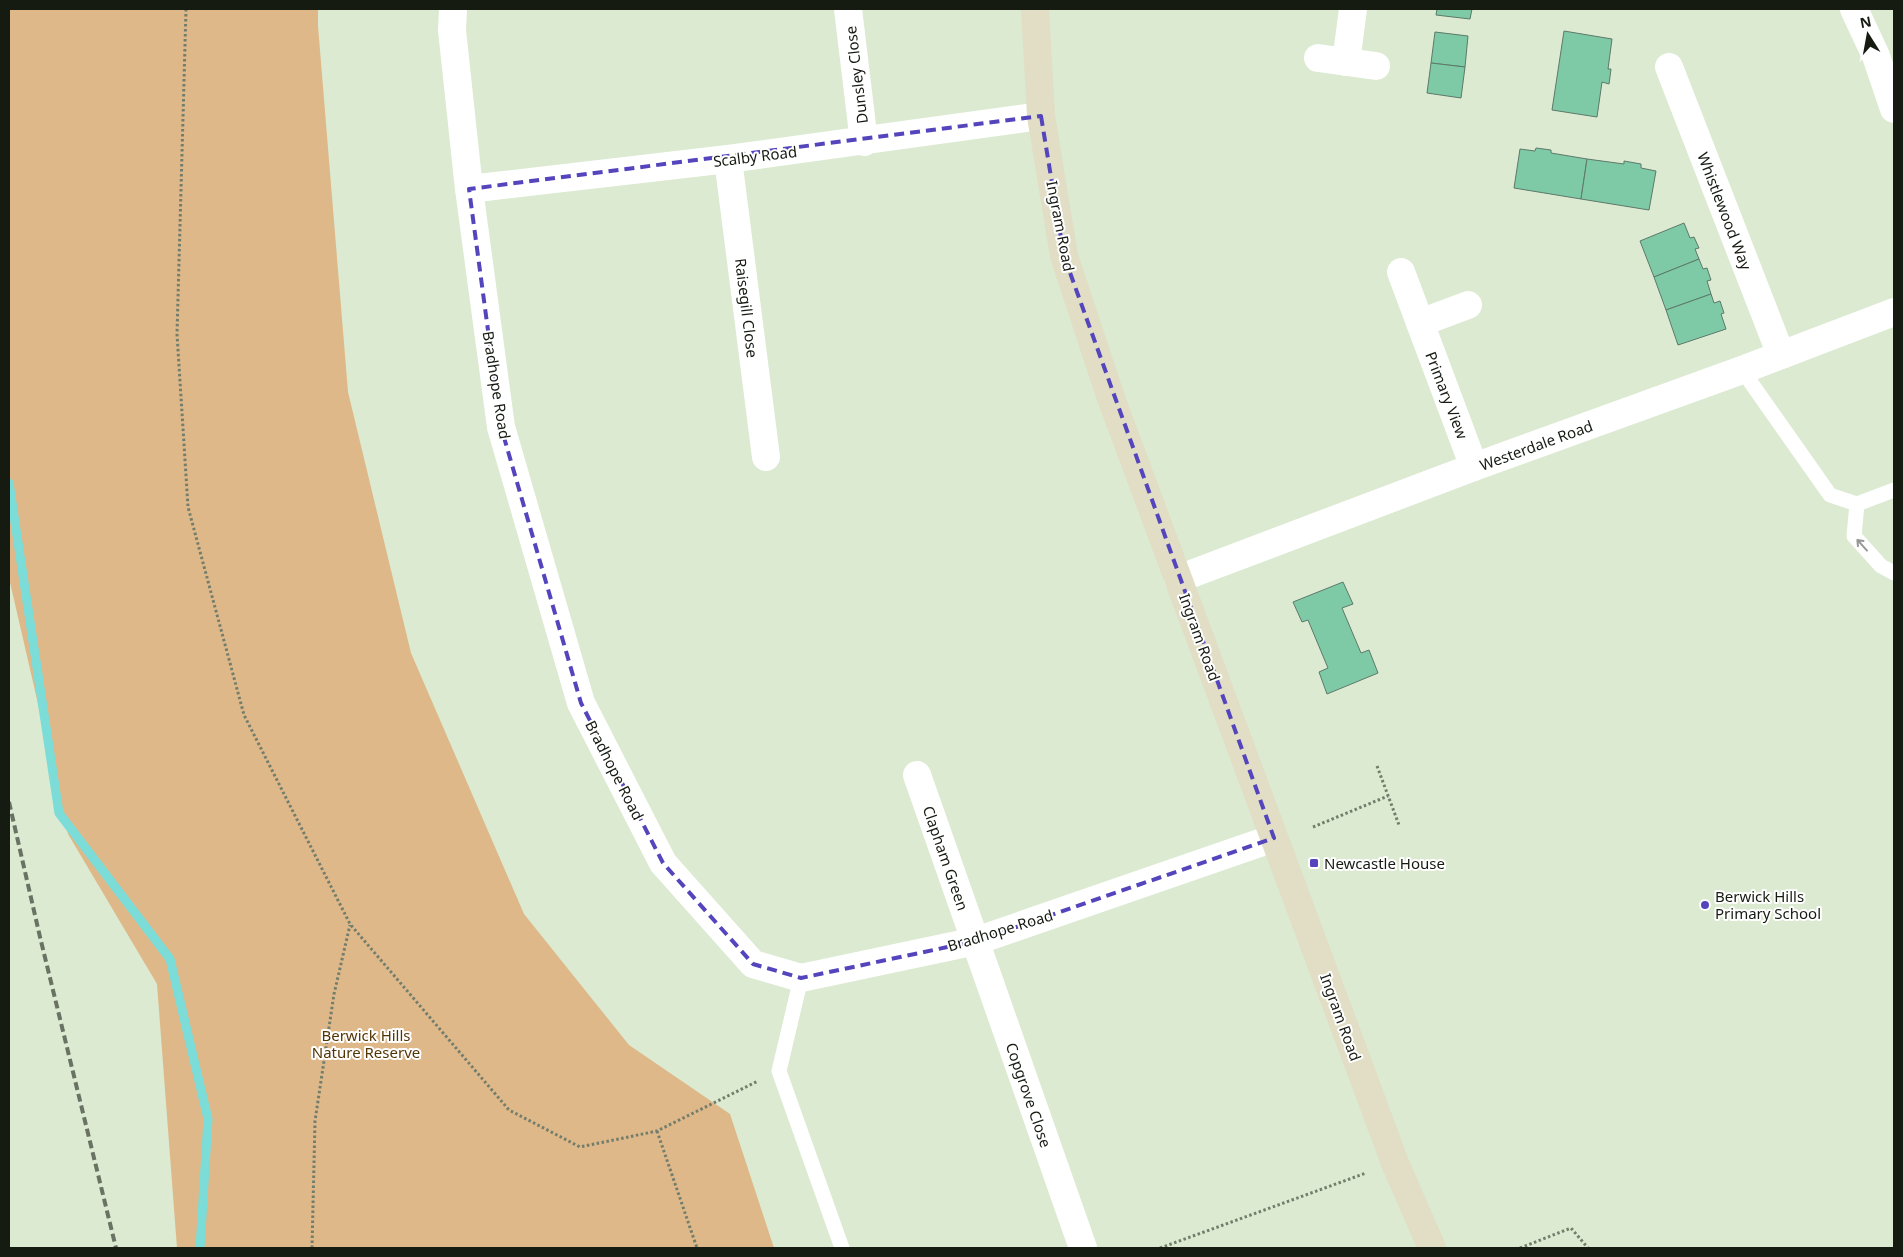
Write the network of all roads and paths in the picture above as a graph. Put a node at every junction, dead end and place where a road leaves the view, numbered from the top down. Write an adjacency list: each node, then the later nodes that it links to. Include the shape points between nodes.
1 (186, 9): 34 (path, via 177,334 188,507 244,715)
2 (453, 9): 15 (street, Bradhope Road, via 452,30)
3 (848, 9): 13 (street, Dunsley Close)
4 (1035, 9): 12 (street, Ingram Road)
5 (1353, 9): 8 (street)
6 (1854, 9): 11 (street, via 1876,56)
7 (1318, 58): 8 (street)
8 (1346, 62): 9 (street)
9 (1376, 66)
10 (1669, 67): 20 (street, Whistlewood Way)
11 (1894, 109)
12 (1041, 116): 13 (street, Scalby Road); 27 (street, Ingram Road, via 1064,256 1111,398)
13 (864, 142): 14 (street, Scalby Road)
14 (728, 159): 15 (street, Scalby Road); 22 (street, Raisegill Close)
15 (469, 189): 36 (street, Bradhope Road, via 501,427 581,703 663,864 753,964)
16 (1401, 272): 19 (street, Primary View)
17 (1468, 305): 19 (street)
18 (1894, 312): 20 (street, Westerdale Road)
19 (1420, 322): 23 (street, Primary View)
20 (1781, 355): 21 (street, Westerdale Road)
21 (1742, 370): 23 (street, Westerdale Road); 25 (lane, via 1830,495)
22 (766, 457)
23 (1474, 467): 27 (street, Westerdale Road)
24 (1894, 490): 25 (lane)
25 (1857, 504): 26 (lane, one-way to 25, via 1881,566 1854,536)
26 (1894, 573)
27 (1178, 579): 33 (street, Ingram Road)
28 (1377, 766): 30 (path)
29 (918, 775): 35 (street, Clapham Green)
30 (1388, 796): 31 (path); 32 (path)
31 (1399, 825)
32 (1313, 827)
33 (1274, 838): 35 (street, Bradhope Road); 39 (street, Ingram Road)
34 (350, 924): 38 (path, via 509,1110 580,1147); 40 (path, via 334,994 315,1121)
35 (976, 941): 36 (street, Bradhope Road); 43 (street, Copgrove Close)
36 (801, 978): 37 (lane)
37 (779, 1071): 38 (path); 42 (lane)
38 (657, 1131): 41 (path)
39 (1395, 1163): 44 (path); 45 (street, Ingram Road)
40 (312, 1248)
41 (697, 1248)
42 (842, 1248)
43 (1083, 1248)
44 (1160, 1248)
45 (1432, 1248)
46 (1520, 1248): 47 (path, via 1571,1228)
47 (1588, 1248)

